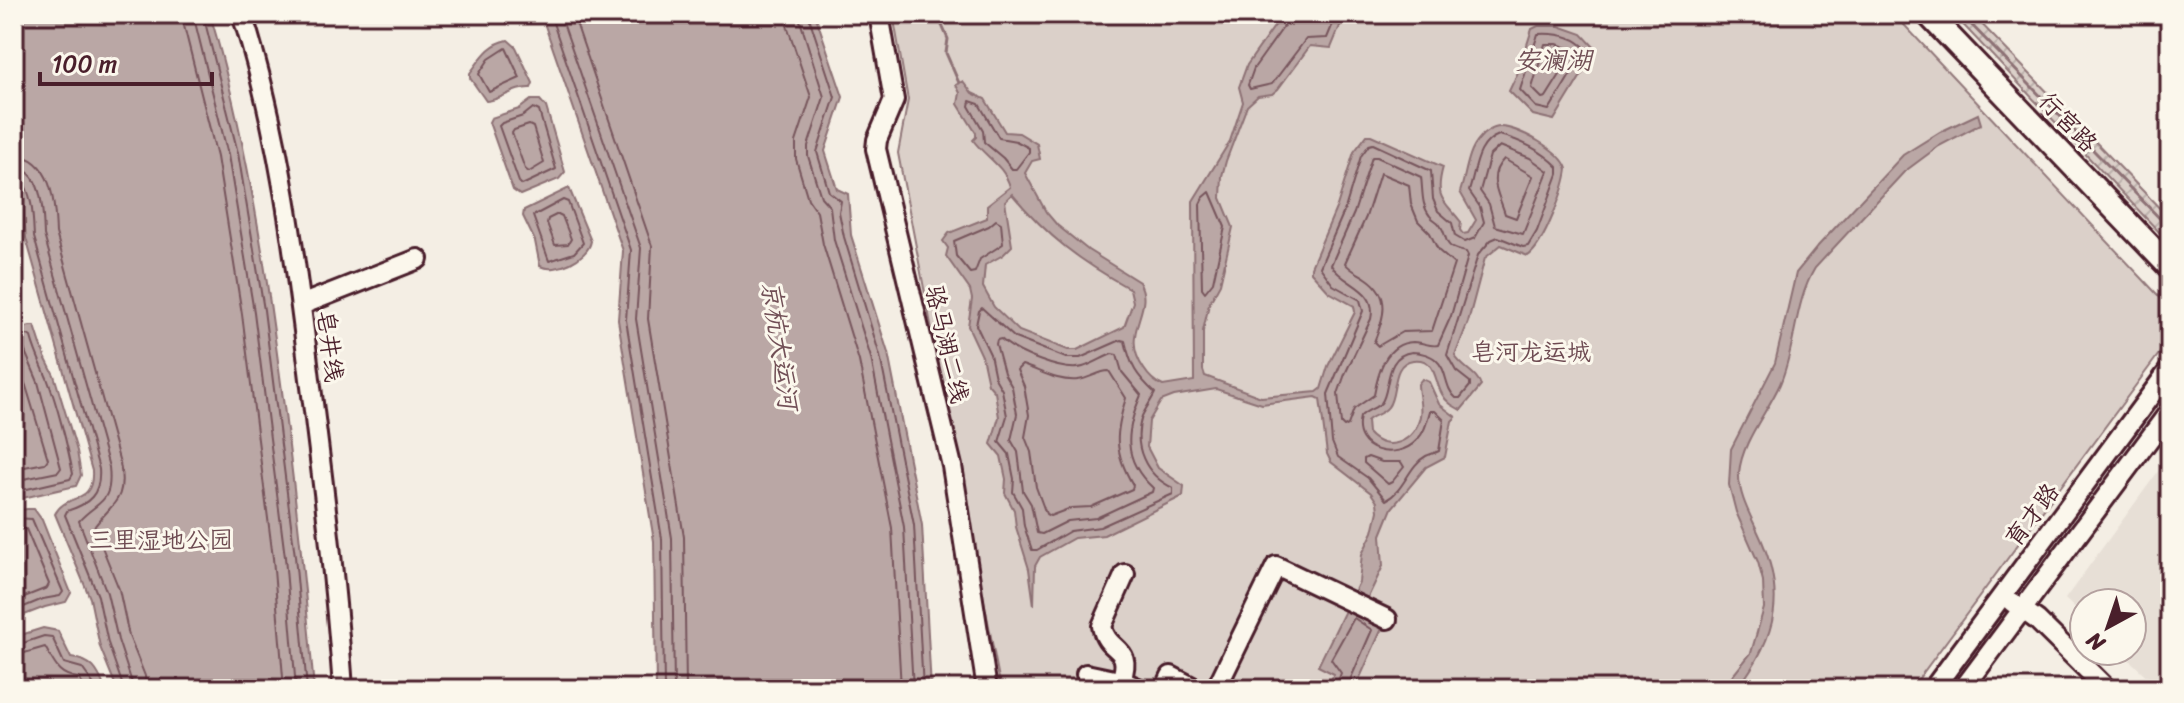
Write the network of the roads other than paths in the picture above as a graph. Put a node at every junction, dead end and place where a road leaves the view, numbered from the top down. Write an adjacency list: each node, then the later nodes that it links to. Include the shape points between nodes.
1 (242, 14): 6 (street, 皂井线, via 280,161)
2 (879, 14): 16 (street, 骆马湖二线, via 894,100 876,149 952,466)
3 (1928, 14): 5 (main road, 行宫路)
4 (418, 259): 6 (street)
5 (2170, 267)
6 (301, 305): 15 (street, 皂井线)
7 (2170, 369): 10 (street, 育才路)
8 (2170, 411): 11 (street, 育才路)
9 (1125, 574): 14 (street, via 1102,626 1125,659)
10 (2003, 595): 11 (street); 21 (street, 育才路)
11 (2022, 609): 22 (street, 育才路); 23 (street)
12 (1387, 619): 20 (street, via 1276,566)
13 (1086, 674): 14 (street)
14 (1121, 681): 17 (street)
15 (343, 689)
16 (987, 689)
17 (1140, 689)
18 (1165, 689): 19 (street, via 1171,676)
19 (1196, 689)
20 (1216, 689)
21 (1933, 689)
22 (1963, 689)
23 (2107, 689)

